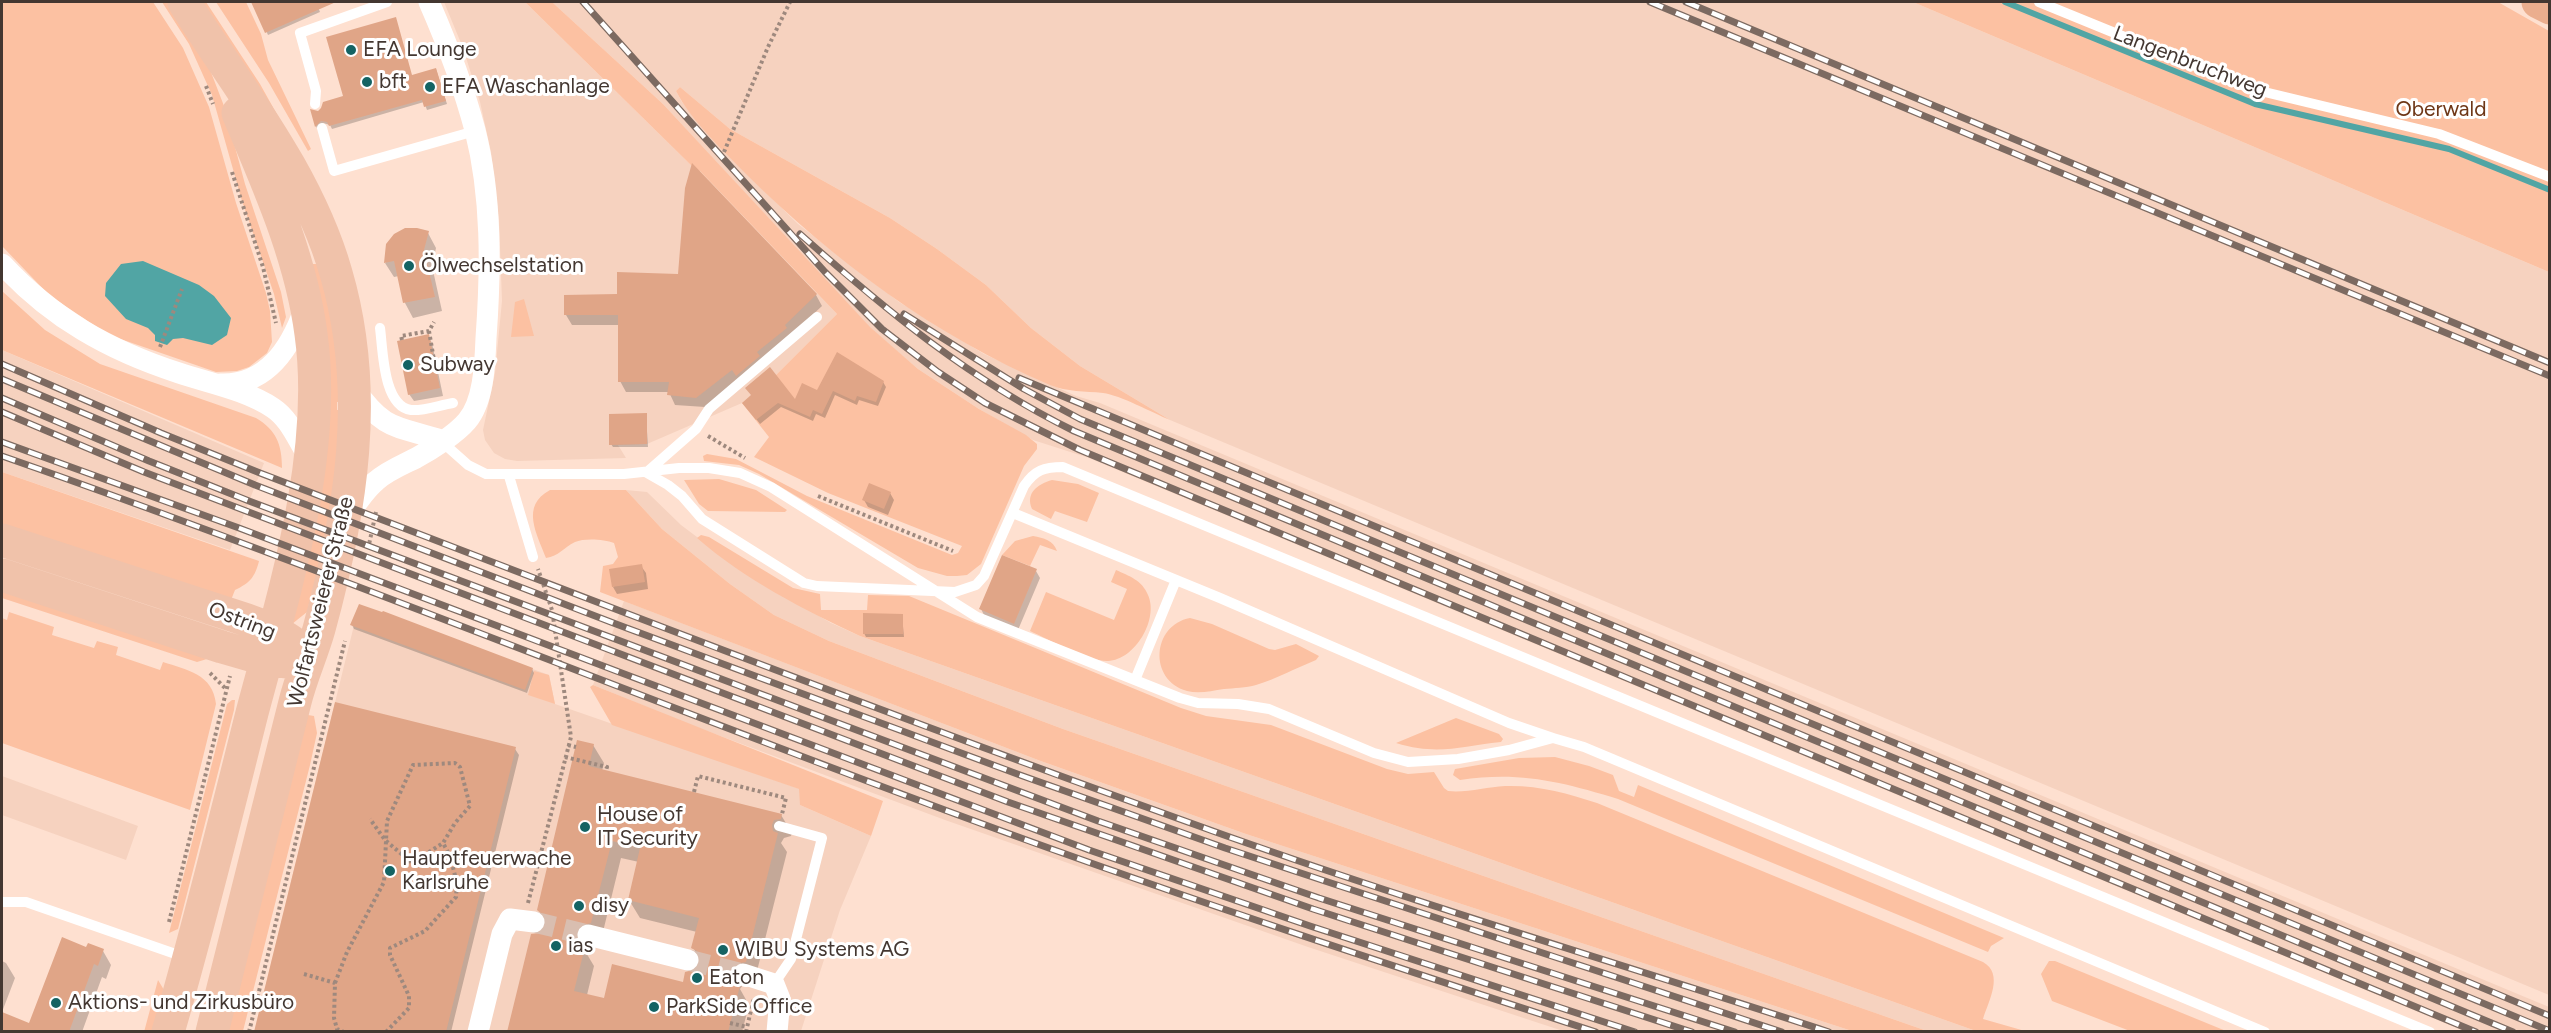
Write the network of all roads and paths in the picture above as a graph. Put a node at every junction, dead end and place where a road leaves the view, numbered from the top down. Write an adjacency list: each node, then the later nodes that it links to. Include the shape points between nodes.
1 (184, 2): 8 (main road, Wolfartsweierer Straße)
2 (387, 2): 9 (lane, via 300,33 316,91)
3 (429, 2): 12 (street, via 445,36)
4 (790, 2): 13 (path)
5 (2039, 2): 15 (lane, Langenbruchweg, via 2252,89 2439,134)
6 (2538, 2): 7 (highway)
7 (2550, 8)
8 (209, 65): 10 (path); 18 (main road, Wolfartsweierer Straße, via 280,217); 28 (main road, Wolfartsweierer Straße, via 276,142 308,199 342,295)
9 (315, 104)
10 (213, 105)
11 (321, 128): 12 (lane, via 334,171)
12 (475, 131): 31 (street, via 489,245 485,358 476,405 468,420)
13 (724, 152)
14 (229, 161): 24 (path, via 263,267)
15 (2550, 177)
16 (2, 264): 25 (street, via 56,314 105,344)
17 (182, 289): 25 (path)
18 (306, 307): 24 (street); 32 (main road, Wolfartsweierer Straße, via 315,377)
19 (817, 317): 30 (lane, via 709,408)
20 (434, 322): 22 (path)
21 (380, 328): 29 (lane, via 388,384 398,403 413,410)
22 (429, 331): 23 (path, via 401,336); 26 (path)
23 (402, 340)
24 (282, 355): 27 (street, via 247,381)
25 (154, 365): 27 (street)
26 (435, 366)
27 (205, 382): 32 (street, via 274,408 285,418)
28 (354, 389): 31 (street, via 373,413 390,426); 38 (main road, Wolfartsweierer Straße, via 353,455)
29 (453, 403)
30 (696, 429): 33 (path); 34 (lane)
31 (441, 440): 35 (lane, via 479,471); 38 (street, via 376,481)
32 (310, 459): 45 (main road, Wolfartsweierer Straße, via 303,507)
33 (751, 461)
34 (646, 473): 35 (lane); 44 (lane, via 679,468 741,472); 44 (lane, via 668,484 702,519 804,583)
35 (509, 476): 41 (lane)
36 (814, 495): 40 (path)
37 (1013, 513): 43 (lane); 44 (lane, via 994,557 976,585 955,592); 79 (lane, via 1033,474 1046,467 1083,473)
38 (344, 521): 46 (main road, Wolfartsweierer Straße)
39 (2, 540): 45 (main road, Ostring)
40 (953, 551)
41 (533, 557): 52 (path, via 552,610 571,737)
42 (2, 575): 45 (main road, Ostring)
43 (1176, 580): 48 (lane); 51 (lane, via 1509,723)
44 (934, 590): 48 (lane, via 977,617)
45 (270, 645): 46 (main road, Ostring, via 297,646); 49 (main road, Wolfartsweierer Straße)
46 (308, 660): 50 (main road, Wolfartsweierer Straße)
47 (204, 669): 49 (path)
48 (1135, 680): 51 (lane, via 1198,703 1269,709 1374,753 1408,762 1468,758)
49 (241, 693): 64 (main road, Wolfartsweierer Straße); 64 (path)
50 (294, 706): 72 (main road, Wolfartsweierer Straße); 73 (path, via 328,714)
51 (1553, 738): 78 (lane, via 1613,758)
52 (568, 745): 53 (path); 54 (path)
53 (576, 747)
54 (565, 757): 55 (path, via 607,767); 62 (path)
55 (606, 770)
56 (694, 792): 58 (path, via 698,776 786,798)
57 (370, 819): 59 (path)
58 (781, 826): 67 (lane, via 822,838 791,959)
59 (385, 840): 60 (path, via 412,863); 60 (path, via 387,821 413,765 455,763 460,766 470,806); 68 (path, via 384,882)
60 (443, 843): 75 (path, via 457,882 456,897 425,931 390,948 409,996 409,1008)
61 (2, 902): 64 (lane, via 26,902)
62 (529, 920): 76 (street, via 510,919 502,933)
63 (588, 935): 65 (street)
64 (176, 954): 71 (main road, Wolfartsweierer Straße)
65 (688, 960)
66 (304, 975): 68 (path)
67 (758, 979): 70 (path); 77 (street, via 780,999)
68 (335, 983): 74 (path, via 334,1018 337,1029)
69 (730, 1023): 70 (path)
70 (746, 1029)
71 (168, 1032)
72 (212, 1032)
73 (249, 1032)
74 (344, 1032)
75 (386, 1032)
76 (478, 1032)
77 (777, 1032)
78 (2265, 1032)
79 (2430, 1032)

